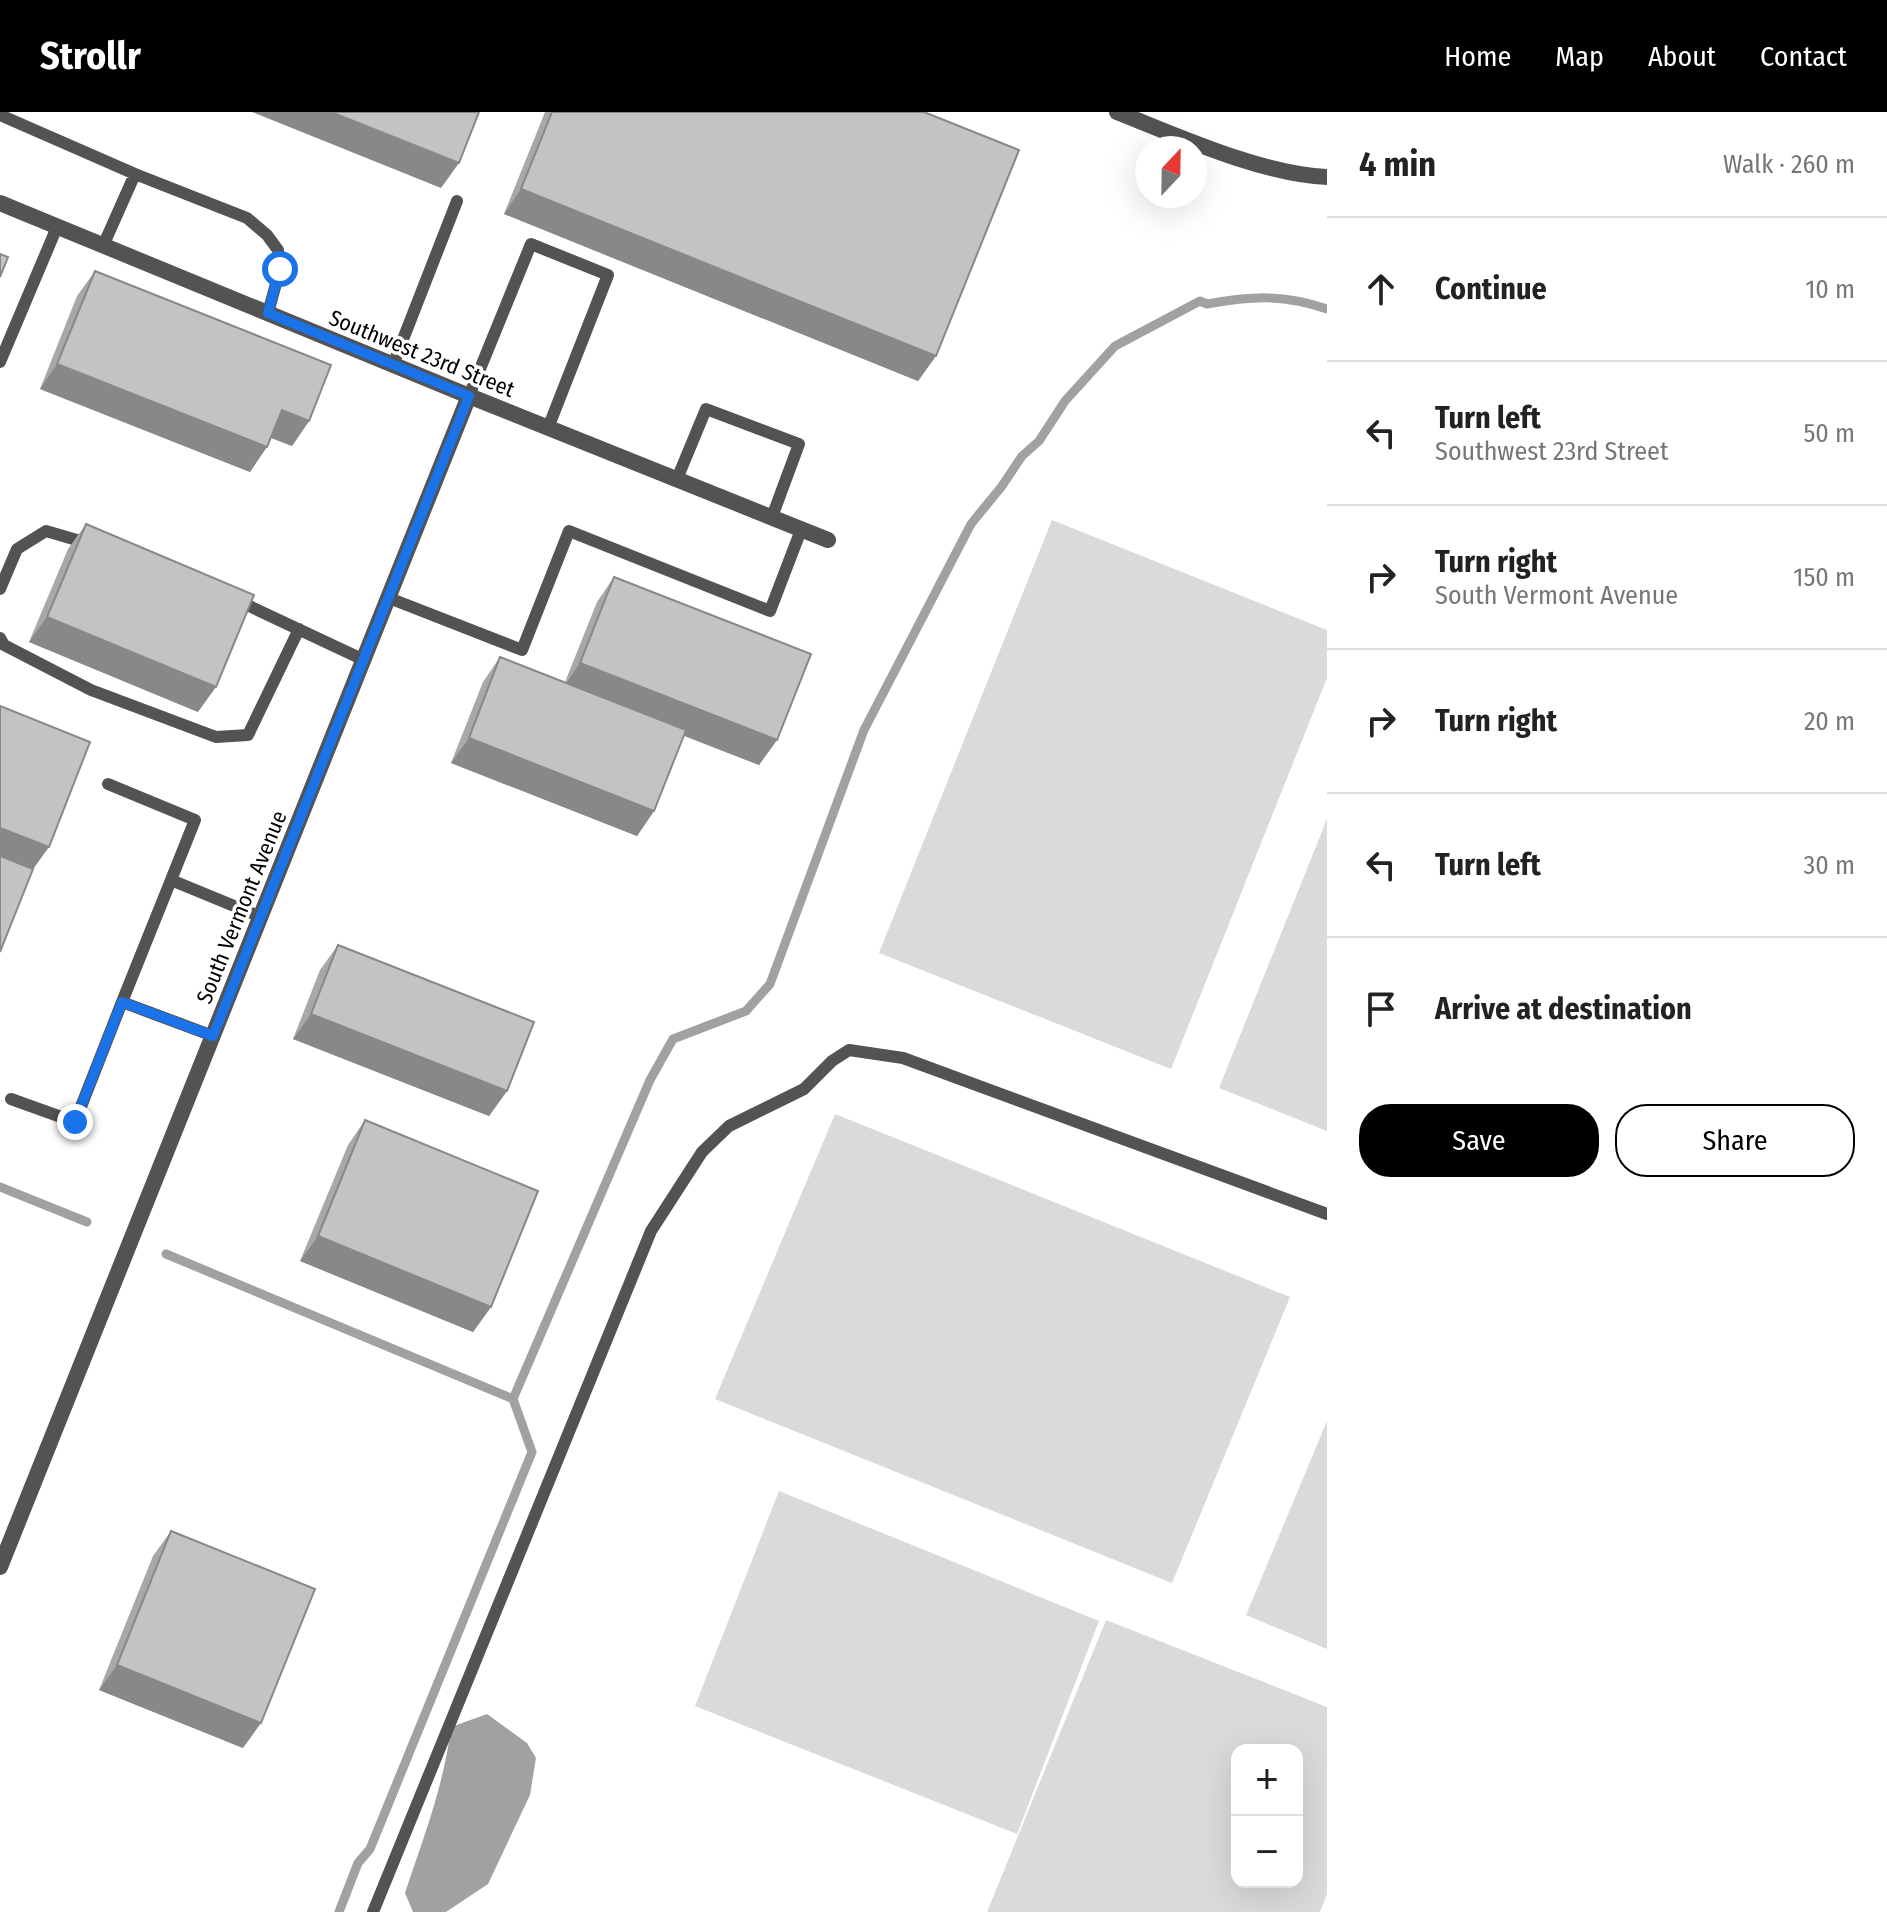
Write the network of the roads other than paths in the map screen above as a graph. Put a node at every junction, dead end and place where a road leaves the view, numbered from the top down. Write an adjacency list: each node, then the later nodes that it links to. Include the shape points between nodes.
1 (1117, 112): 4 (street, via 1213,150)
2 (0, 115): 3 (lane)
3 (135, 174): 8 (lane); 9 (lane, via 247,218 267,235 278,250 280,269)
4 (1327, 177)
5 (457, 201): 11 (lane)
6 (0, 203): 7 (street, Southwest 23rd Street)
7 (57, 227): 8 (street, Southwest 23rd Street); 10 (lane)
8 (103, 246): 9 (street, Southwest 23rd Street)
9 (268, 313): 11 (street, Southwest 23rd Street)
10 (0, 362)
11 (393, 365): 12 (street, Southwest 23rd Street)
12 (469, 396): 13 (street, Southwest 23rd Street); 13 (lane, via 531,244 608,275); 19 (street, South Vermont Avenue)
13 (548, 428): 14 (street, Southwest 23rd Street)
14 (677, 479): 15 (street, Southwest 23rd Street); 15 (lane, via 706,409 799,444)
15 (772, 517): 16 (street, Southwest 23rd Street)
16 (801, 530): 17 (street, Southwest 23rd Street); 19 (lane, via 770,611 569,531 522,650)
17 (828, 540)
18 (0, 589): 20 (lane, via 17,549 46,531 162,565)
19 (389, 598): 22 (street, South Vermont Avenue)
20 (299, 629): 21 (lane, via 248,735 216,737 91,690 4,645); 22 (lane)
21 (0, 638)
22 (364, 660): 25 (street, South Vermont Avenue)
23 (108, 784): 24 (lane, via 195,820)
24 (171, 880): 25 (lane); 26 (lane)
25 (261, 917): 27 (street, South Vermont Avenue)
26 (122, 1002): 27 (lane); 28 (lane, via 75,1122)
27 (213, 1036): 30 (street, South Vermont Avenue)
28 (11, 1099)
29 (1327, 1214): 31 (lane, via 875,1052 849,1050 804,1089 729,1126 702,1152 651,1231)
30 (0, 1567)
31 (373, 1912)

